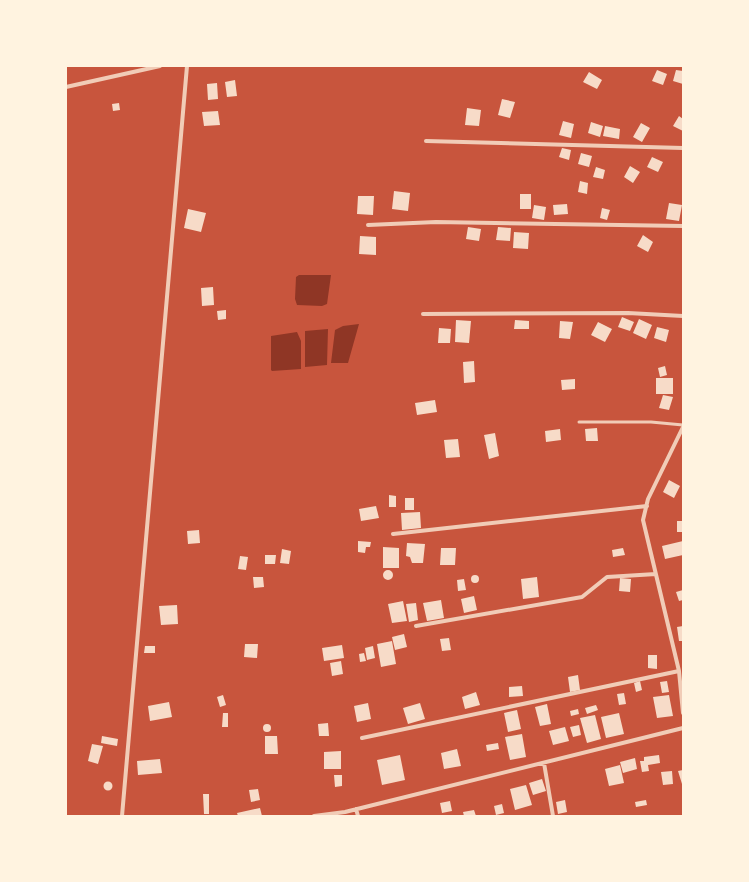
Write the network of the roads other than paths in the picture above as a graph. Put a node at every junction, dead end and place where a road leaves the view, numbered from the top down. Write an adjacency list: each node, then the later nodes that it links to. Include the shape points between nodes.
1 (160, 66): 3 (street)
2 (187, 66): 23 (street)
3 (66, 87)
4 (426, 141): 5 (street)
5 (683, 148)
6 (368, 225): 7 (street, via 436,222)
7 (683, 226)
8 (423, 314): 9 (street, via 628,313)
9 (683, 316)
10 (579, 422): 11 (lane, via 651,422)
11 (683, 426): 12 (street)
12 (647, 506): 13 (street); 14 (street, via 643,520)
13 (393, 534)
14 (656, 574): 15 (street, via 607,577 582,598); 16 (street)
15 (416, 626)
16 (679, 671): 17 (street); 19 (street)
17 (683, 713)
18 (683, 728): 20 (street)
19 (362, 738)
20 (544, 763): 21 (street); 26 (street)
21 (356, 809): 22 (street); 25 (street)
22 (320, 815): 24 (street)
23 (122, 816)
24 (314, 816)
25 (358, 816)
26 (553, 816)

